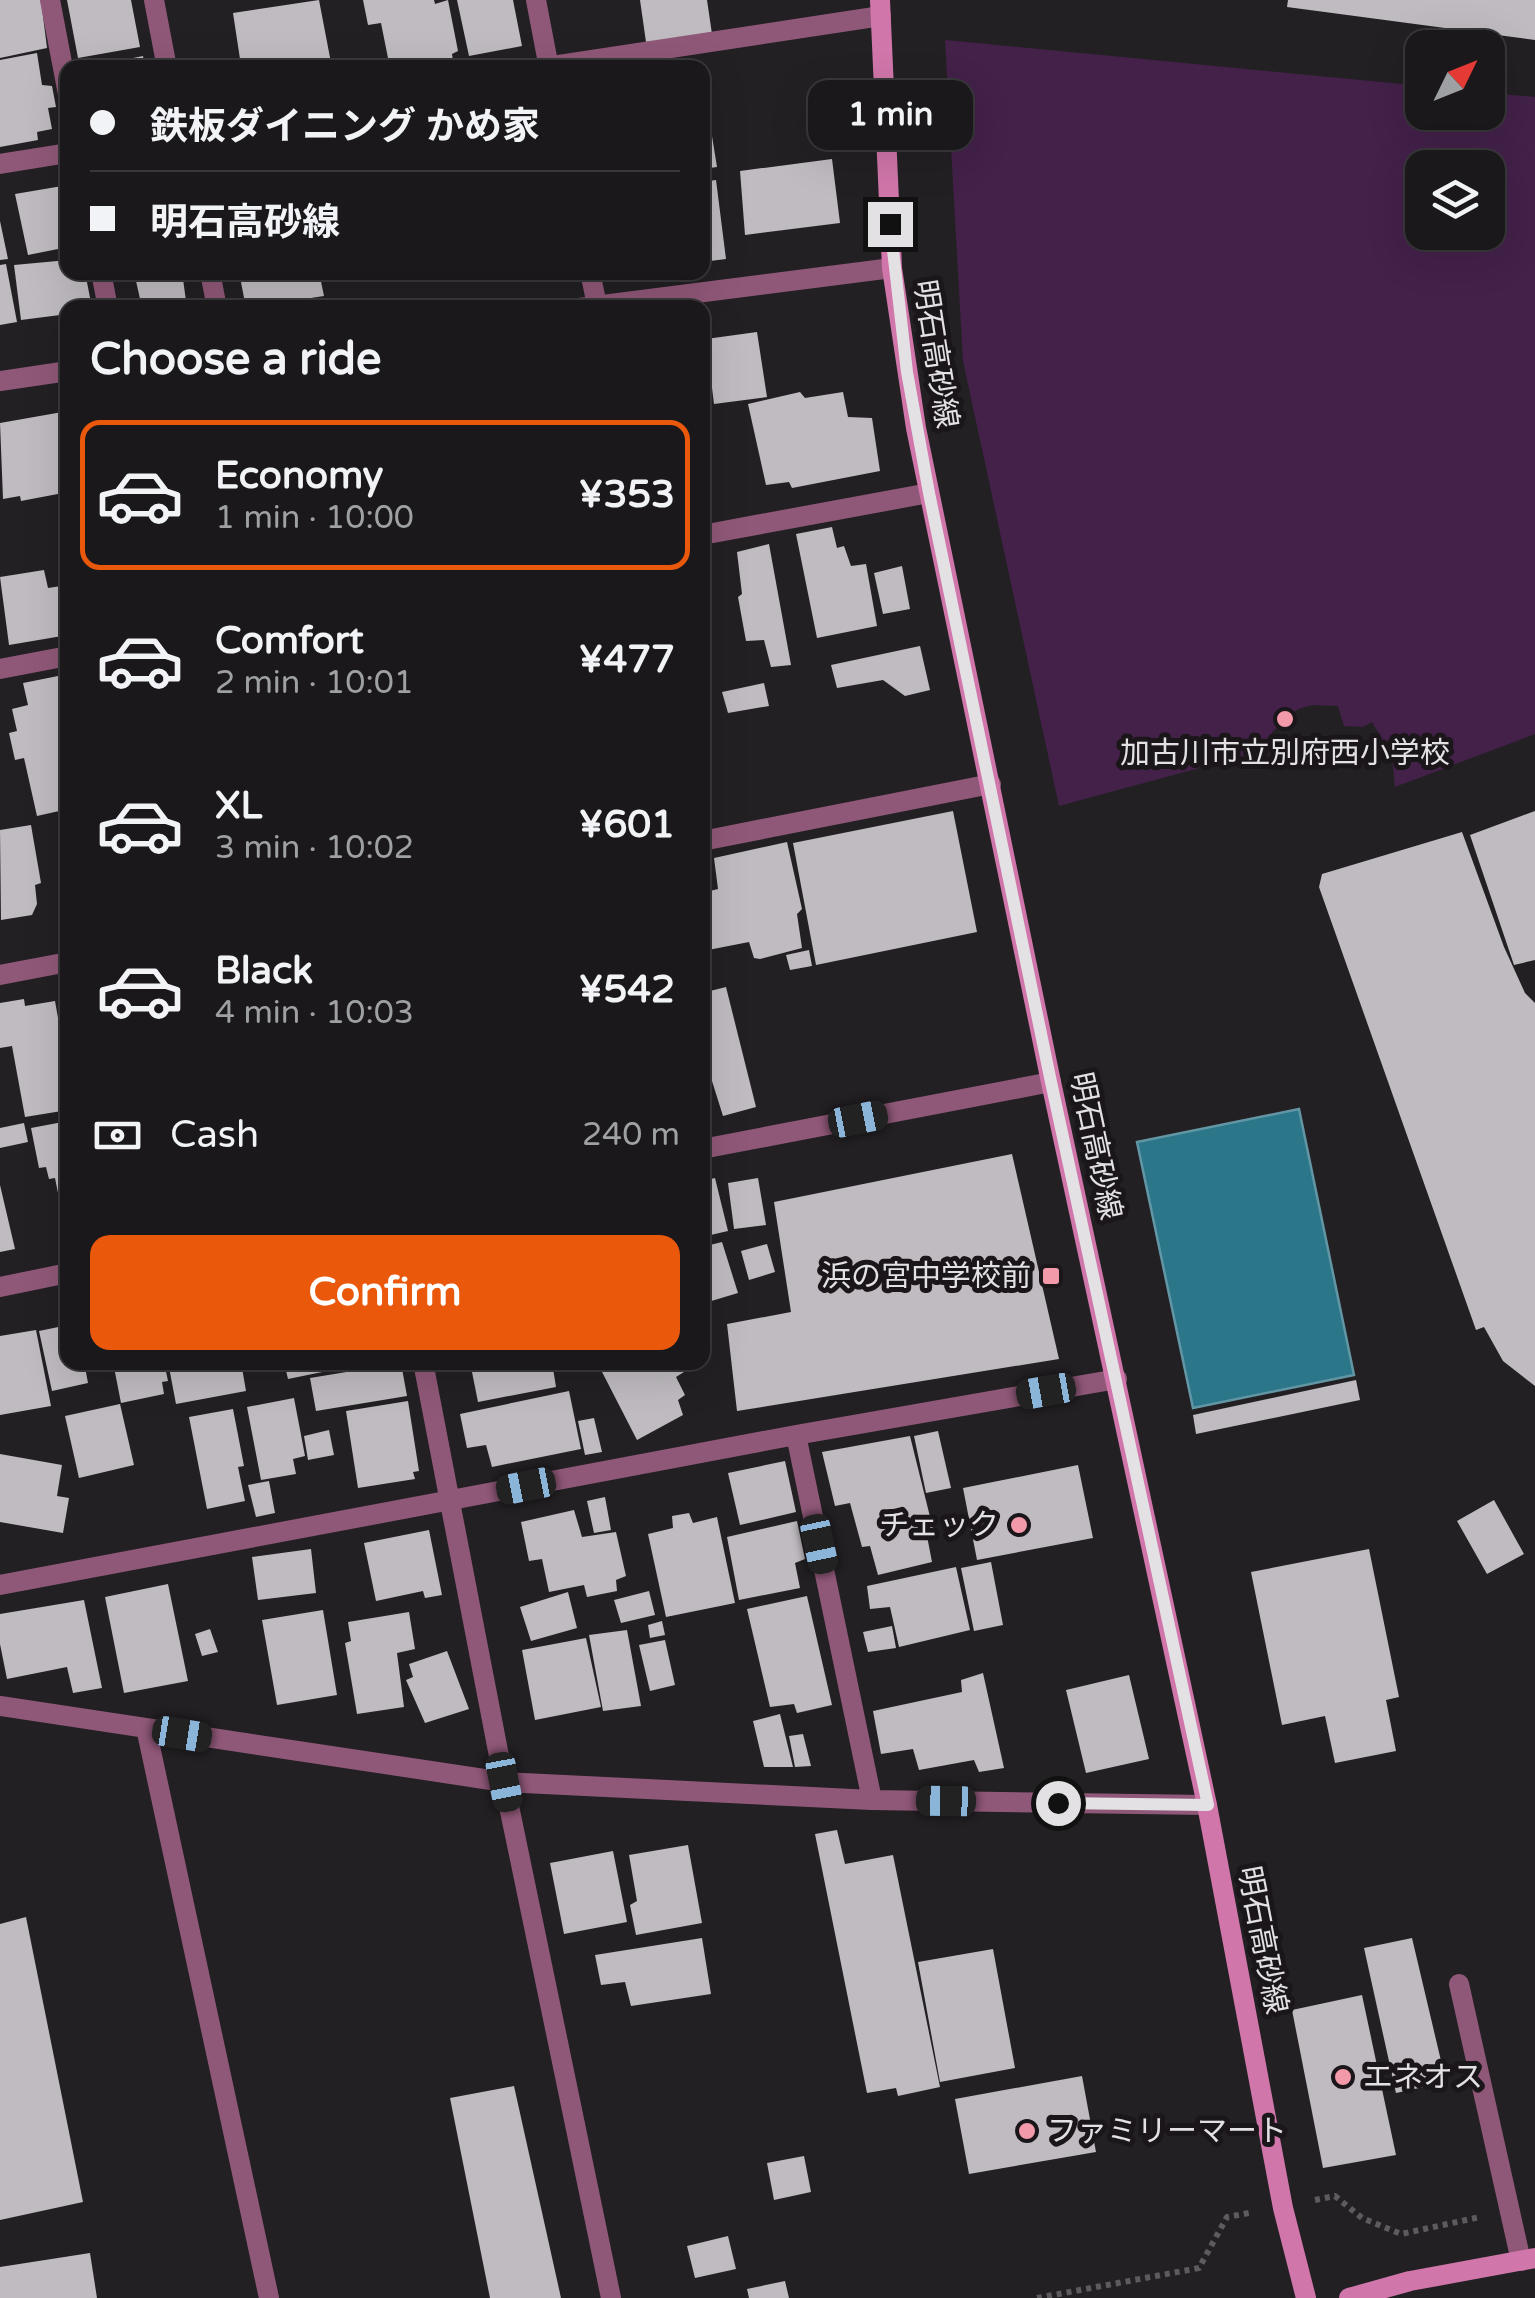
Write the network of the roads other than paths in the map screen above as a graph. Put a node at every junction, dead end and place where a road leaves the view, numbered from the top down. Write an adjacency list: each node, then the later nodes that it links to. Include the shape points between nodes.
1 (50, 0): 5 (street)
2 (154, 0): 6 (street)
3 (536, 0): 7 (street)
4 (880, 8): 8 (street); 11 (main road, 明石高砂線)
5 (61, 60)
6 (165, 60)
7 (544, 60)
8 (585, 60)
9 (60, 153): 10 (street)
10 (0, 164)
11 (892, 268): 12 (street); 15 (main road, 明石高砂線)
12 (636, 300)
13 (60, 372): 14 (street)
14 (0, 382)
15 (929, 493): 16 (street); 19 (main road, 明石高砂線)
16 (710, 533)
17 (60, 658): 18 (street)
18 (0, 669)
19 (991, 784): 20 (street); 23 (main road, 明石高砂線)
20 (710, 839)
21 (60, 964): 22 (street)
22 (0, 975)
23 (1051, 1082): 24 (street); 28 (main road, 明石高砂線)
24 (710, 1146)
25 (60, 1275): 26 (street)
26 (0, 1287)
27 (424, 1370): 30 (street)
28 (1117, 1379): 29 (street); 36 (main road, 明石高砂線)
29 (796, 1435): 30 (street); 35 (street)
30 (448, 1500): 31 (street); 34 (street)
31 (0, 1585)
32 (0, 1706): 33 (street)
33 (146, 1728): 34 (street); 39 (street)
34 (504, 1782): 35 (street); 40 (street)
35 (872, 1800): 36 (street)
36 (1208, 1805): 41 (main road, 明石高砂線, via 1283,2208)
37 (1459, 1984): 38 (street, via 1509,2212)
38 (1528, 2260): 42 (main road)
39 (269, 2298)
40 (610, 2298)
41 (1306, 2298)
42 (1349, 2298)

